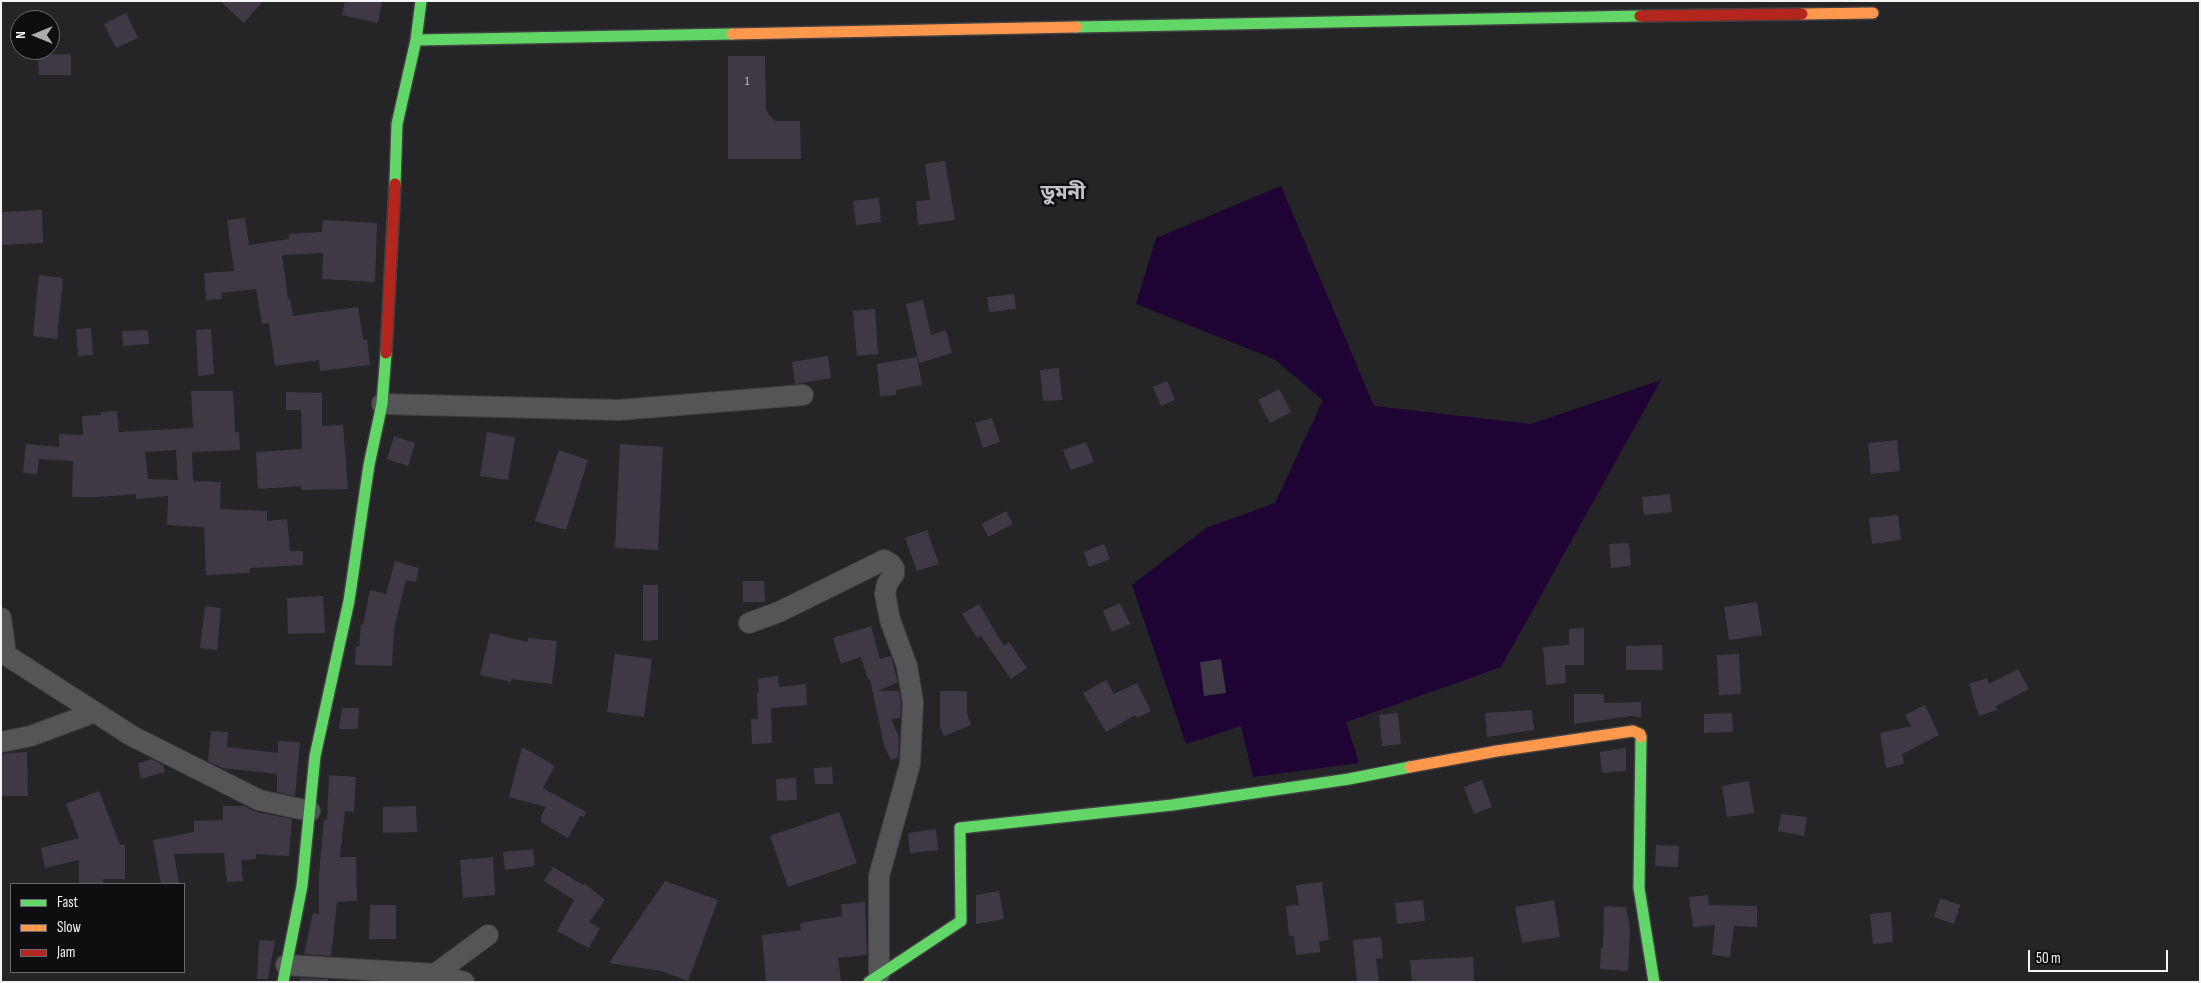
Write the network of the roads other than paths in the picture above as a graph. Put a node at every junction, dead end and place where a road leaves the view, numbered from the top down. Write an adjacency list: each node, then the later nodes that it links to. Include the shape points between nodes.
1 (421, 1): 3 (street)
2 (1873, 13): 3 (street)
3 (416, 40): 5 (street, via 397,124 389,322)
4 (803, 395): 5 (street, via 619,410)
5 (382, 404): 10 (street, via 369,465 349,601 315,756)
6 (1, 618): 8 (street, via 6,655)
7 (749, 623): 14 (street, via 779,612 884,560 894,568 885,594 890,620 907,666 913,702 910,764 879,876)
8 (95, 712): 9 (street, via 31,736); 10 (street, via 132,736 258,800)
9 (1, 742)
10 (310, 811): 12 (street, via 302,886)
11 (488, 935): 13 (street)
12 (284, 973): 13 (street)
13 (435, 974): 15 (street)
14 (874, 978): 16 (street, via 961,921 960,828 1182,803 1633,730 1640,734 1642,741 1639,888)
15 (464, 982)
16 (1654, 982)

